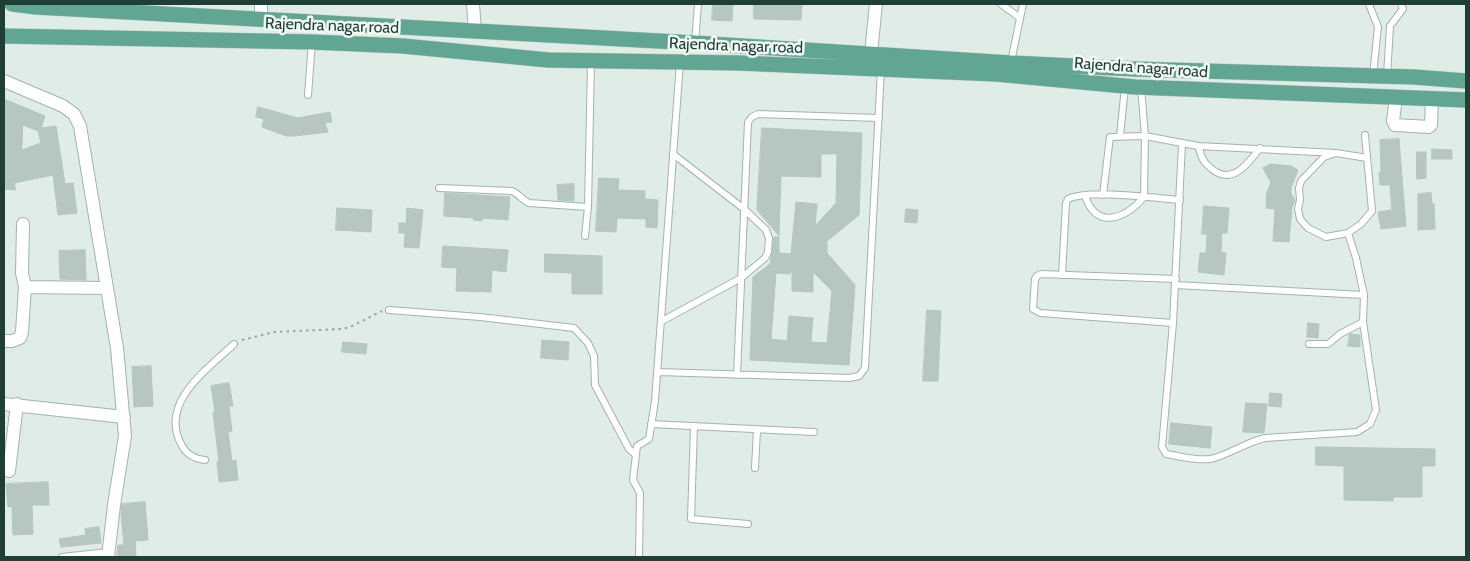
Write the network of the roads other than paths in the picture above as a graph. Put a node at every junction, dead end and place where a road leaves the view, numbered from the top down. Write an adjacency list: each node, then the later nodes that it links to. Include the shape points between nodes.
1 (12, 4): 9 (main road, Rajendra nagar road)
2 (473, 4): 12 (street)
3 (698, 4): 15 (lane)
4 (876, 4): 17 (street)
5 (1001, 4): 11 (lane)
6 (1023, 4): 11 (lane)
7 (1369, 4): 23 (lane, via 1378,27)
8 (1401, 4): 23 (lane, via 1403,9 1390,26)
9 (33, 5): 10 (main road, Rajendra nagar road)
10 (261, 11): 12 (main road, Rajendra nagar road)
11 (1020, 18): 21 (lane)
12 (475, 32): 15 (main road, Rajendra nagar road)
13 (4, 36): 14 (main road, Rajendra nagar road)
14 (312, 42): 19 (main road, Rajendra nagar road, via 403,46); 28 (lane)
15 (695, 43): 16 (main road, Rajendra nagar road)
16 (741, 46): 17 (main road, Rajendra nagar road); 20 (main road)
17 (871, 53): 21 (main road, Rajendra nagar road)
18 (680, 61): 19 (main road, Rajendra nagar road); 20 (main road, Rajendra nagar road); 40 (lane)
19 (591, 62): 47 (lane)
20 (740, 62): 22 (main road, Rajendra nagar road)
21 (1011, 63): 23 (main road, Rajendra nagar road)
22 (882, 69): 26 (main road, Rajendra nagar road, via 996,74); 32 (lane)
23 (1380, 76): 25 (main road, Rajendra nagar road)
24 (4, 81): 56 (street, via 63,106 74,114 80,126)
25 (1466, 81)
26 (1125, 86): 27 (main road, Rajendra nagar road); 34 (lane)
27 (1141, 87): 29 (main road, Rajendra nagar road); 35 (lane)
28 (308, 95)
29 (1396, 97): 30 (main road, Rajendra nagar road); 30 (street, via 1395,125 1429,127)
30 (1432, 98): 31 (main road, Rajendra nagar road)
31 (1466, 100)
32 (879, 118): 48 (lane, via 758,114 752,117 748,122); 66 (lane, via 865,368 859,376 849,378)
33 (1365, 135): 41 (lane)
34 (1120, 136): 35 (lane); 43 (lane, via 1112,136 1108,140)
35 (1145, 136): 36 (lane); 45 (lane)
36 (1182, 144): 37 (lane); 46 (lane)
37 (1198, 146): 38 (lane); 38 (lane, via 1204,161 1220,174 1239,171)
38 (1260, 148): 39 (lane)
39 (1336, 153): 41 (lane); 50 (lane, via 1324,157 1301,181 1298,209 1300,218 1315,232 1326,237)
40 (673, 154): 48 (lane); 59 (lane)
41 (1367, 158): 50 (lane, via 1372,211 1362,224)
42 (438, 188): 47 (lane, via 512,191 528,203)
43 (1103, 195): 44 (lane); 45 (lane)
44 (1085, 196): 45 (lane, via 1087,203 1101,216 1114,218 1127,213); 52 (lane, via 1068,199 1066,203)
45 (1144, 197): 46 (lane)
46 (1180, 200): 54 (lane)
47 (588, 207): 51 (lane)
48 (744, 209): 53 (lane); 53 (lane, via 766,230 769,238 767,255)
49 (23, 224): 55 (street, via 22,273)
50 (1348, 232): 57 (lane)
51 (584, 236)
52 (1062, 275): 54 (lane); 61 (lane, via 1037,276 1035,311)
53 (741, 278): 59 (lane); 66 (lane)
54 (1176, 282): 57 (lane); 61 (lane)
55 (25, 286): 56 (street); 62 (street, via 20,338)
56 (106, 288): 68 (street, via 117,348)
57 (1364, 296): 60 (lane)
58 (389, 310): 73 (lane, via 574,328 588,343 594,356 595,385 629,449)
59 (662, 322): 65 (lane)
60 (1363, 322): 61 (lane, via 1376,410 1370,424 1357,432 1265,438 1207,459 1166,454 1162,447); 64 (lane, via 1328,344)
61 (1173, 323)
62 (4, 341)
63 (234, 344): 74 (lane, via 186,390 177,408 180,442 196,460)
64 (1310, 344)
65 (658, 372): 66 (lane); 69 (lane)
66 (737, 375)
67 (10, 404): 68 (street); 76 (street)
68 (124, 417): 78 (street, via 125,436)
69 (651, 424): 70 (lane); 73 (lane, via 649,439 637,446)
70 (694, 426): 71 (lane); 77 (lane, via 691,519)
71 (757, 430): 72 (lane); 75 (lane)
72 (814, 432)
73 (636, 455): 80 (lane, via 633,480 640,494)
74 (205, 460)
75 (755, 468)
76 (9, 471)
77 (748, 524)
78 (108, 555): 79 (lane)
79 (62, 557)
80 (639, 557)

